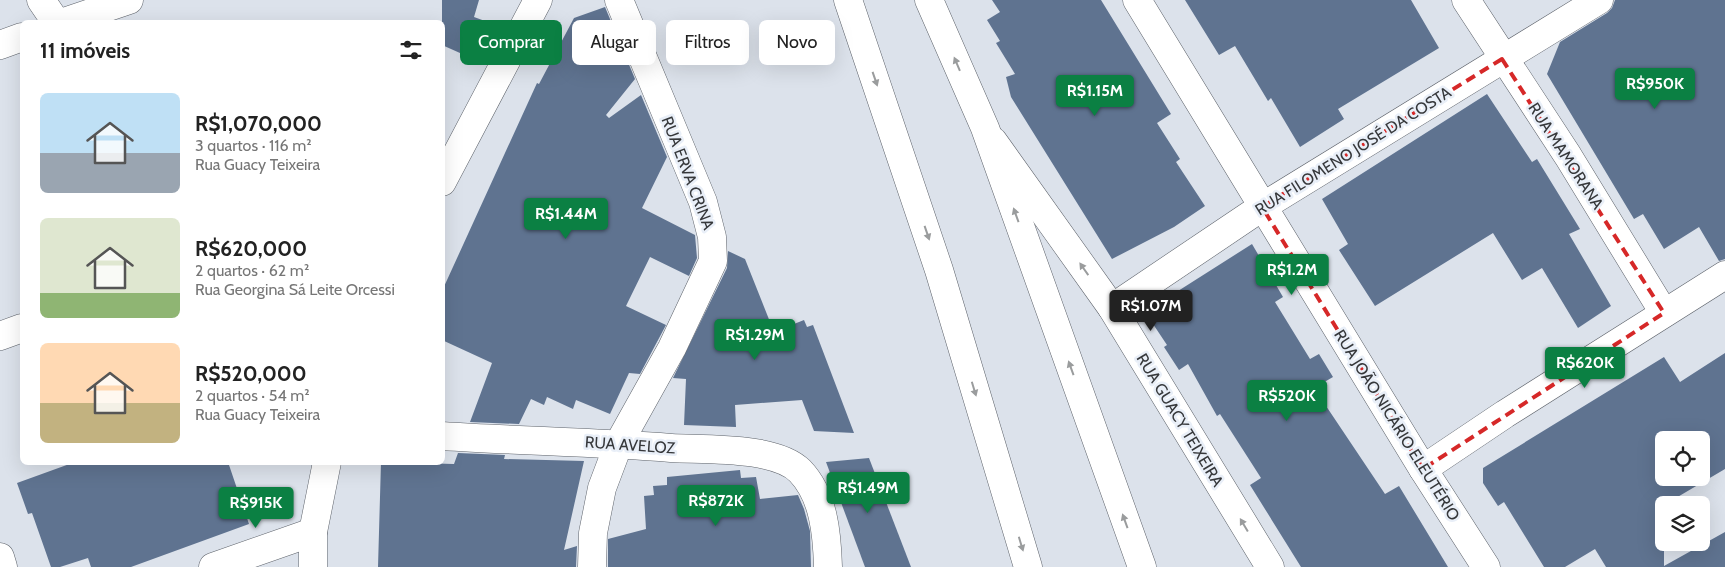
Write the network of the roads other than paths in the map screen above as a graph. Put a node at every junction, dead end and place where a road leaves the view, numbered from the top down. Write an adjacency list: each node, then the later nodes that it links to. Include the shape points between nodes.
1 (41, 0): 10 (street)
2 (129, 0): 11 (street)
3 (538, 0): 16 (street)
4 (619, 0): 24 (street, RUA ERVA CRINA, via 703,202 712,237 713,261 672,348)
5 (848, 0): 34 (street, one-way to 34, via 939,270)
6 (929, 0): 15 (street, one-way to 6)
7 (1138, 0): 17 (street, RUA JOÃO NICÁRIO ELEUTÉRIO)
8 (1466, 0): 14 (street, RUA MAMORANA)
9 (1599, 0): 14 (street, RUA FILOMENO JOSÉ DA COSTA)
10 (55, 20)
11 (70, 20)
12 (20, 38): 13 (street)
13 (0, 45)
14 (1502, 58): 17 (street, RUA FILOMENO JOSÉ DA COSTA); 20 (street, RUA MAMORANA, via 1568,156)
15 (985, 128): 19 (street, RUA GUACY TEIXEIRA, one-way to 15); 35 (street, one-way to 15)
16 (445, 176)
17 (1262, 207): 19 (street, RUA FILOMENO JOSÉ DA COSTA); 26 (street, RUA JOÃO NICÁRIO ELEUTÉRIO)
18 (1725, 275): 20 (street)
19 (1112, 308): 36 (street, RUA GUACY TEIXEIRA, one-way to 19)
20 (1664, 314): 26 (street)
21 (20, 329): 22 (street)
22 (0, 336)
23 (445, 436): 24 (street, RUA AVELOZ)
24 (619, 443): 32 (street, RUA ERVA CRINA, via 602,488 593,533); 33 (street, RUA AVELOZ, via 741,451 768,456 798,470 809,482 822,511)
25 (326, 465): 27 (street)
26 (1423, 469): 37 (street, RUA JOÃO NICÁRIO ELEUTÉRIO)
27 (313, 532): 30 (street); 31 (street)
28 (0, 557): 29 (street)
29 (3, 567)
30 (213, 567)
31 (312, 567)
32 (592, 567)
33 (828, 567)
34 (1028, 567)
35 (1142, 567)
36 (1270, 567)
37 (1486, 567)

